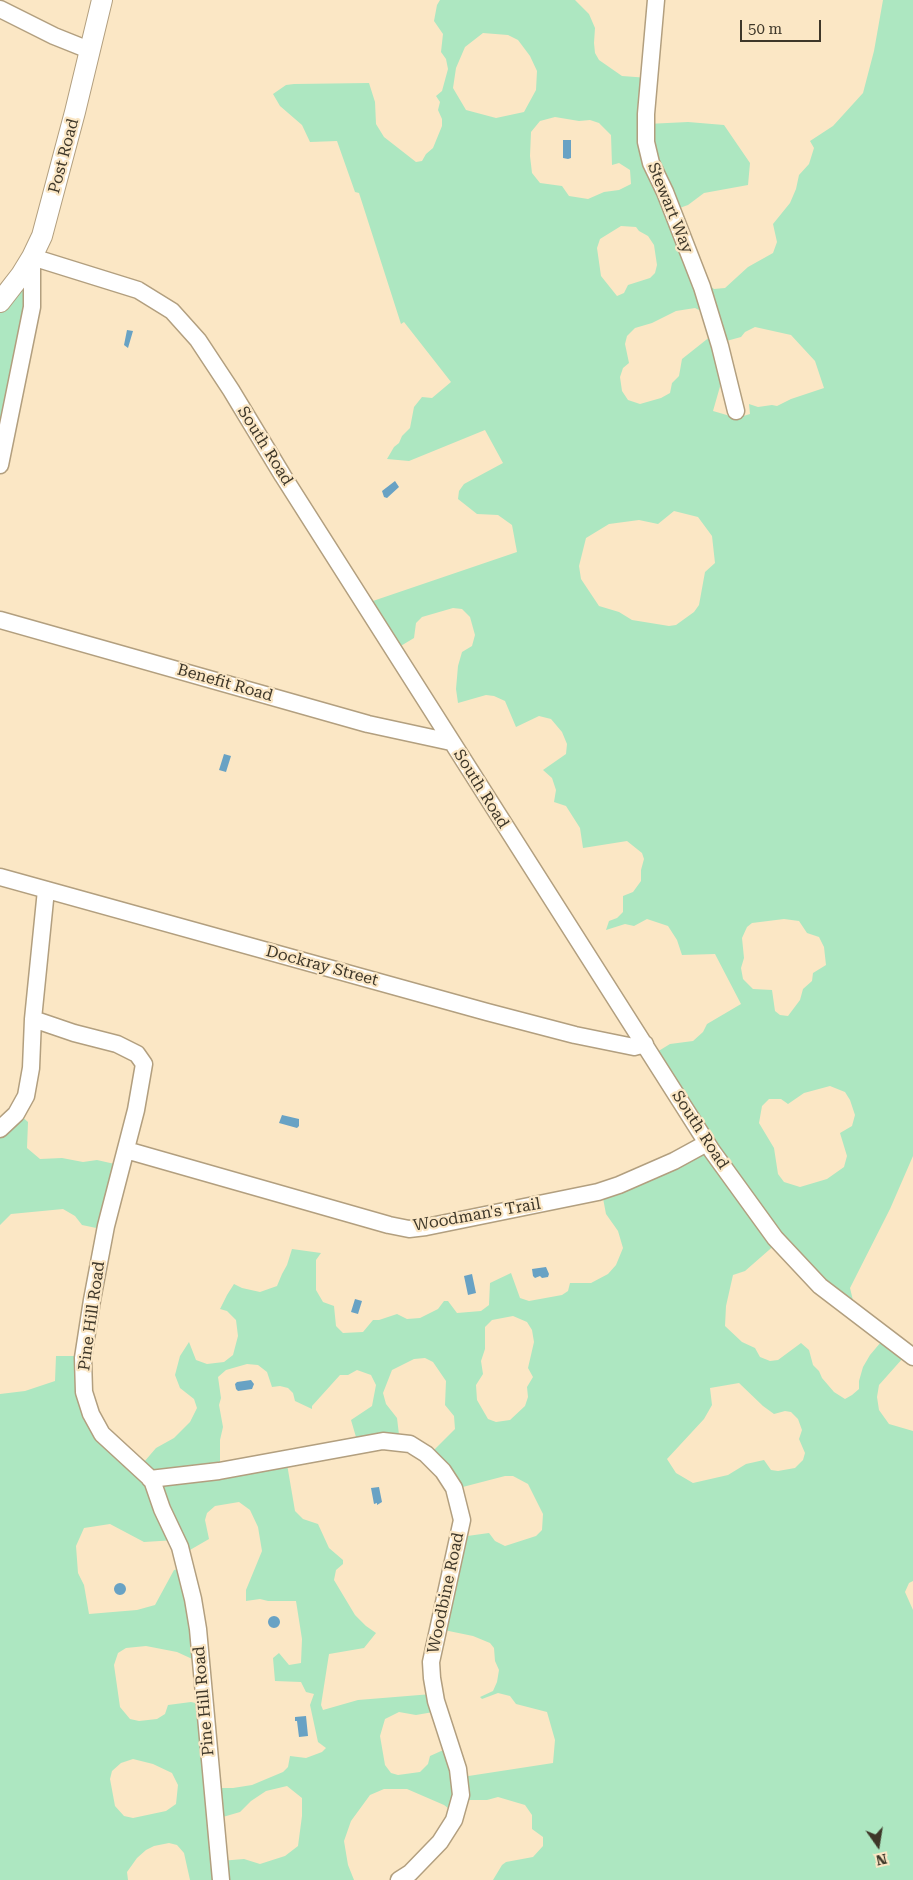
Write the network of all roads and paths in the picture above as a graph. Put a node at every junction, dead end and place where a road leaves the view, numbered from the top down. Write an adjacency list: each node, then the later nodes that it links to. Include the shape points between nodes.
1 (102, 0): 4 (main road, Post Road)
2 (656, 0): 7 (street, Stewart Way, via 646,142 651,163 702,287)
3 (0, 9): 4 (street)
4 (89, 50): 5 (main road, Post Road, via 48,216)
5 (32, 257): 6 (main road, Post Road); 8 (street, via 32,307); 10 (street, South Road, via 138,290 172,311 198,340)
6 (0, 302)
7 (736, 411)
8 (0, 464)
9 (0, 620): 10 (street, Benefit Road, via 368,724)
10 (451, 742): 14 (street, South Road)
11 (0, 877): 12 (street, Dockray Street)
12 (46, 890): 13 (street); 14 (street, Dockray Street, via 531,1023 634,1047)
13 (33, 1019): 15 (street, via 26,1096 16,1114); 17 (street, Pine Hill Road, via 118,1044 137,1054 144,1064)
14 (645, 1044): 16 (street, South Road)
15 (0, 1129)
16 (707, 1143): 17 (street, Woodman's Trail, via 674,1161 598,1192 409,1229); 18 (street, South Road, via 775,1238 820,1286)
17 (126, 1150): 19 (street, Pine Hill Road, via 106,1226 92,1300 83,1358 84,1392 102,1434)
18 (913, 1358)
19 (150, 1479): 20 (street, Pine Hill Road, via 180,1548 193,1598 202,1662); 21 (street, Woodbine Road, via 219,1471 384,1441 410,1444 426,1454 454,1488 462,1520 431,1662 436,1701 458,1769 461,1795 454,1820 440,1842)
20 (220, 1880)
21 (399, 1880)

